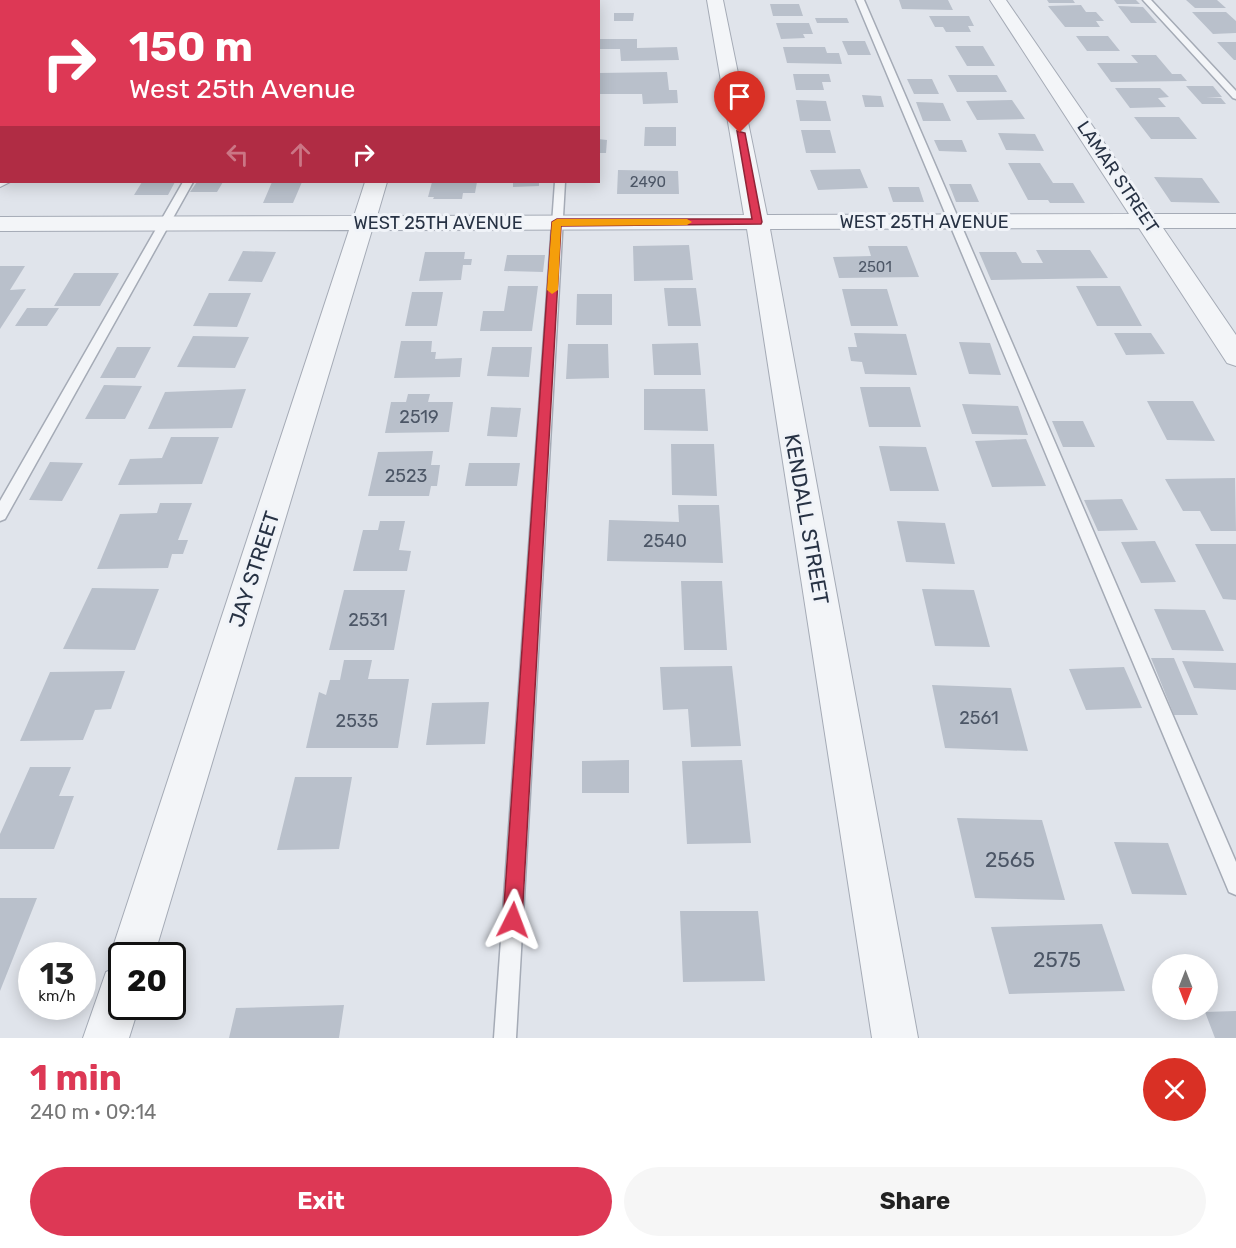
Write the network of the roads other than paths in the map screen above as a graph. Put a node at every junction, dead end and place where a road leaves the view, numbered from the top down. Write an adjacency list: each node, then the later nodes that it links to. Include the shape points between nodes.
1 (715, 0): 12 (street, KENDALL STREET)
2 (860, 0): 13 (lane)
3 (998, 0): 9 (street, LAMAR STREET)
4 (1147, 0): 5 (lane)
5 (1236, 96)
6 (187, 183): 14 (lane)
7 (376, 183): 15 (street, JAY STREET)
8 (560, 183): 11 (lane)
9 (1148, 221): 10 (street, WEST 25TH AVENUE); 13 (street, WEST 25TH AVENUE); 17 (street, LAMAR STREET)
10 (1236, 221)
11 (557, 222): 12 (street, WEST 25TH AVENUE); 15 (street, WEST 25TH AVENUE); 23 (lane)
12 (757, 222): 13 (street, WEST 25TH AVENUE); 24 (street, KENDALL STREET)
13 (955, 222): 19 (lane)
14 (165, 223): 15 (street, WEST 25TH AVENUE); 16 (street, WEST 25TH AVENUE); 18 (lane)
15 (363, 223): 20 (street, JAY STREET)
16 (0, 224)
17 (1236, 356)
18 (0, 515)
19 (1236, 885)
20 (136, 942)
21 (112, 1020): 22 (street)
22 (106, 1038)
23 (505, 1038)
24 (895, 1038)

